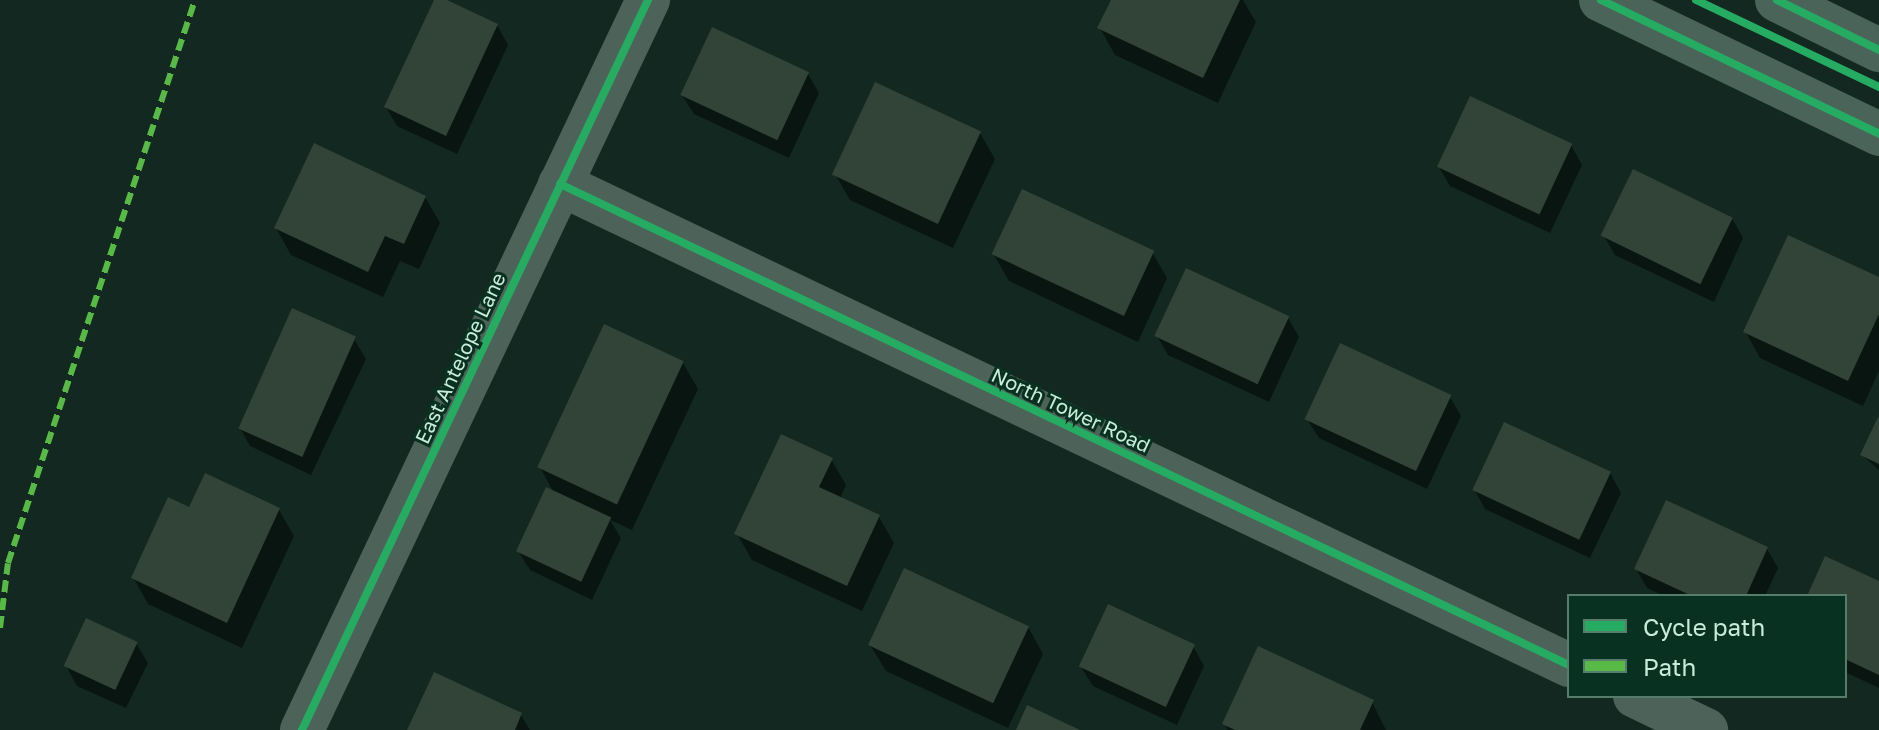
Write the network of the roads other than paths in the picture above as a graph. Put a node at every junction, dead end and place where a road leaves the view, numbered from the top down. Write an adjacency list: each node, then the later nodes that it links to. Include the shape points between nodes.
1 (648, 0): 6 (street, East Antelope Lane)
2 (1601, 0): 5 (street)
3 (1777, 0): 4 (street)
4 (1879, 50)
5 (1879, 134)
6 (560, 184): 7 (street, North Tower Road); 9 (street, East Antelope Lane)
7 (1567, 664)
8 (1639, 698): 10 (street)
9 (302, 730)
10 (1706, 730)

